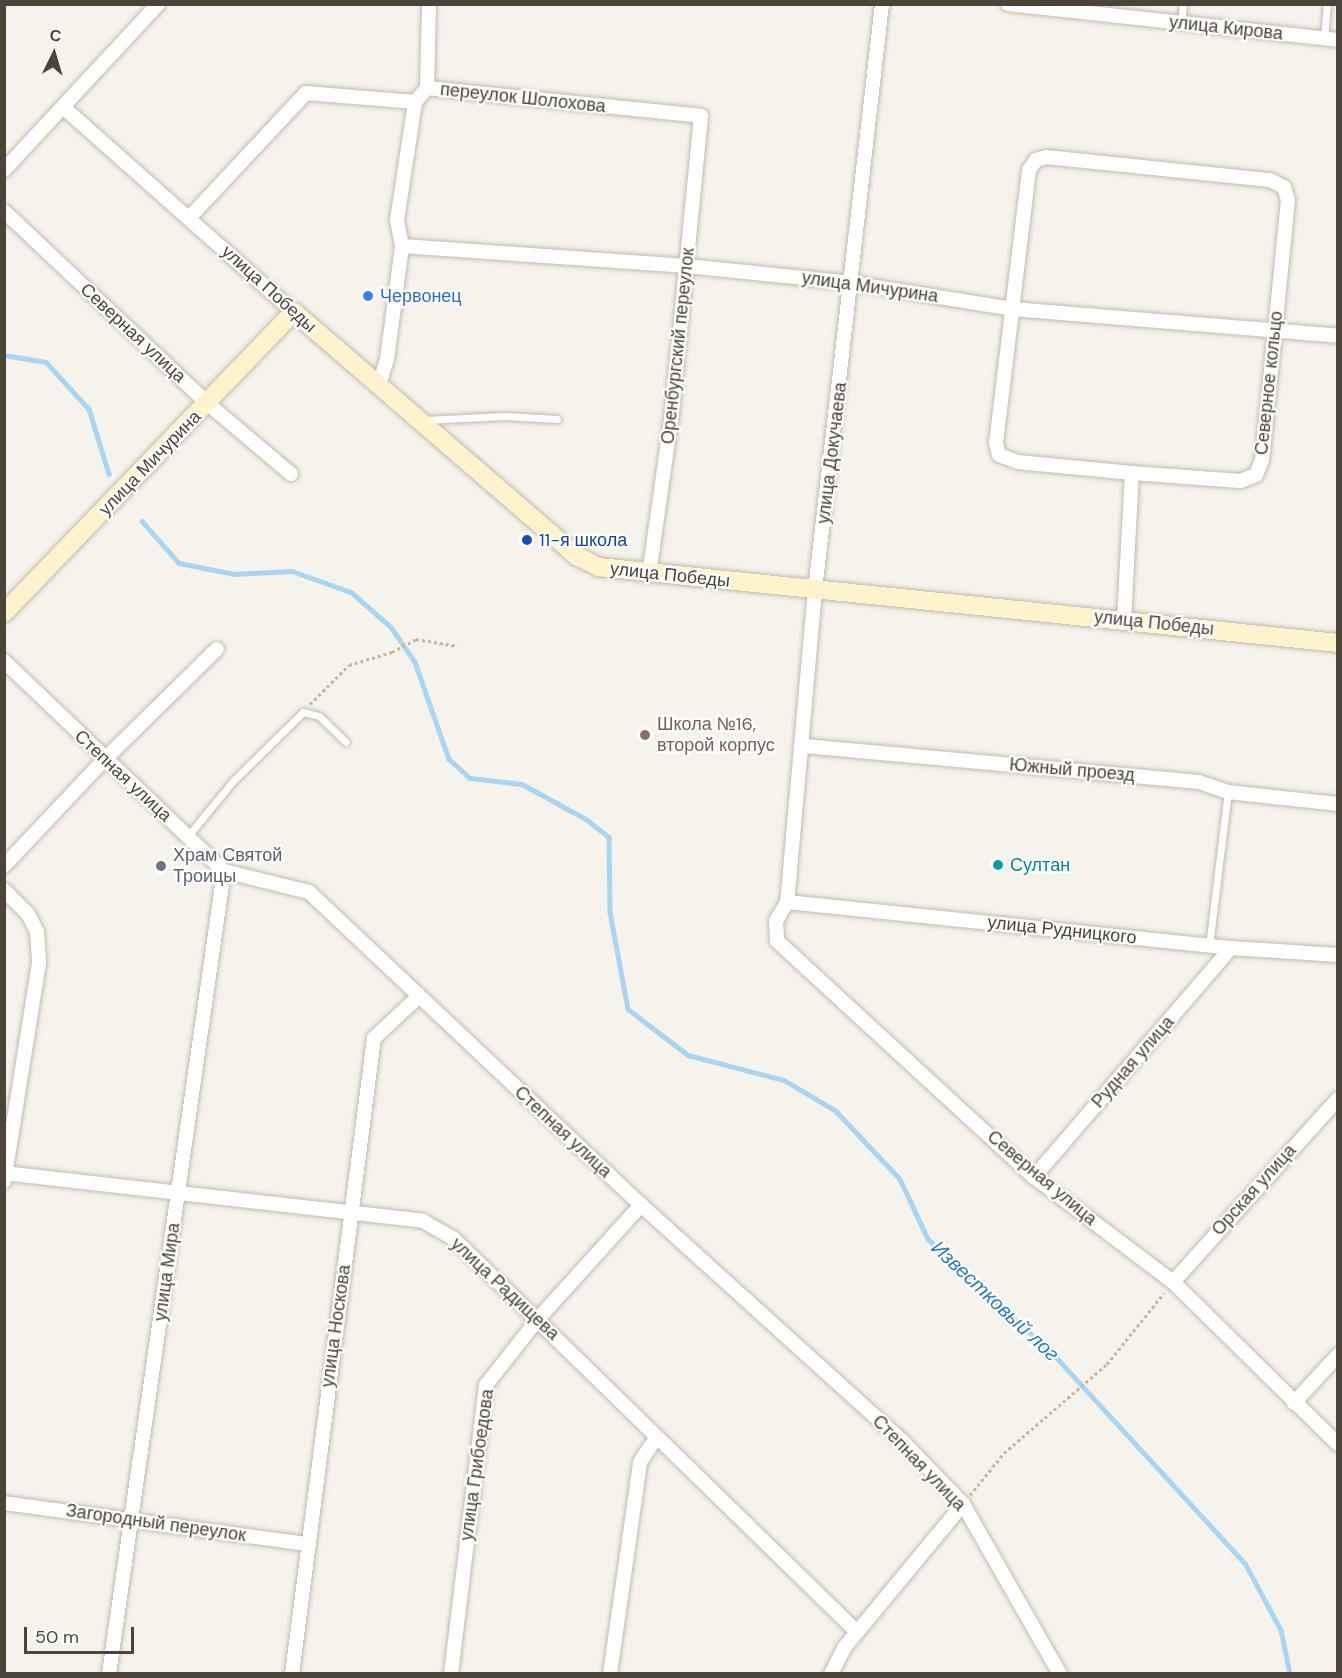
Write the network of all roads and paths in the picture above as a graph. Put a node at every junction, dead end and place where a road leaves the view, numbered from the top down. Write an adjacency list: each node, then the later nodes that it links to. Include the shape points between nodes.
1 (158, 4): 12 (street)
2 (429, 4): 10 (street)
3 (882, 4): 19 (street, улица Докучаева)
4 (1008, 4): 7 (street, улица Кирова)
5 (1183, 4): 8 (lane)
6 (1327, 4): 9 (lane)
7 (1047, 6): 8 (street, улица Кирова)
8 (1181, 23): 9 (street, улица Кирова)
9 (1331, 39)
10 (427, 88): 11 (street, переулок Шолохова); 13 (street, переулок Шолохова)
11 (416, 102): 16 (street, переулок Шолохова, via 306,93); 17 (street, via 397,220)
12 (63, 107): 14 (street); 16 (street, улица Победы)
13 (701, 116): 18 (street, Оренбургский переулок)
14 (4, 170)
15 (4, 212): 25 (street, Северная улица)
16 (189, 218): 21 (street, улица Победы)
17 (402, 246): 18 (street, улица Мичурина); 24 (street)
18 (687, 266): 19 (street, улица Мичурина); 30 (street, Оренбургский переулок)
19 (852, 283): 20 (street, улица Мичурина); 31 (street, улица Докучаева)
20 (1013, 309): 22 (street, улица Мичурина); 22 (street, Северное кольцо, via 1029,170 1036,160 1046,157 1270,180 1284,187 1288,200); 28 (street, Северное кольцо, via 996,443 999,455 1018,462)
21 (294, 312): 24 (street, улица Победы); 25 (street, улица Мичурина)
22 (1275, 330): 23 (street, улица Мичурина); 28 (street, Северное кольцо, via 1262,460 1256,476 1240,480)
23 (1338, 336)
24 (380, 385): 27 (street, улица Победы)
25 (207, 403): 29 (street, Северная улица); 32 (street, улица Мичурина)
26 (557, 419): 27 (lane, via 506,416)
27 (418, 421): 30 (street, улица Победы, via 577,556 599,567)
28 (1132, 473): 33 (street)
29 (291, 474)
30 (649, 575): 31 (street, улица Победы)
31 (815, 590): 33 (street, улица Победы); 40 (street, улица Докучаева)
32 (4, 613)
33 (1124, 620): 34 (street, улица Победы)
34 (1338, 643)
35 (457, 646): 38 (path, via 416,639 392,652 349,665)
36 (217, 649): 41 (street)
37 (4, 661): 41 (street, Степная улица)
38 (303, 712): 39 (lane, via 320,716); 44 (lane, via 233,781)
39 (346, 742)
40 (804, 746): 42 (street, Южный проезд, via 1199,782); 48 (street, улица Докучаева)
41 (104, 760): 44 (street, Степная улица); 45 (street)
42 (1228, 792): 43 (street, Южный проезд); 49 (lane)
43 (1338, 804)
44 (187, 837): 46 (street, Степная улица)
45 (4, 866)
46 (225, 871): 52 (street, Степная улица, via 309,892); 56 (street, улица Мира)
47 (4, 890): 54 (street, via 28,914 37,932 39,963)
48 (787, 902): 49 (street, улица Рудницкого); 55 (street, Северная улица, via 777,921 777,941)
49 (1209, 946): 50 (street, улица Рудницкого)
50 (1231, 948): 51 (street, улица Рудницкого); 55 (street, Рудная улица)
51 (1338, 955)
52 (418, 997): 57 (street, Степная улица); 58 (street, улица Носкова, via 374,1038)
53 (1338, 1099): 59 (street, Орская улица)
54 (5, 1176): 56 (street, улица Радищева)
55 (1035, 1176): 59 (street, Северная улица)
56 (178, 1195): 58 (street, улица Радищева); 67 (street, улица Мира)
57 (641, 1205): 60 (street, улица Грибоедова); 66 (street, Степная улица, via 904,1443)
58 (351, 1213): 60 (street, улица Радищева, via 423,1221 453,1238); 68 (street, улица Носкова)
59 (1173, 1282): 62 (street, Северная улица); 66 (path, via 1107,1364 1004,1453)
60 (538, 1319): 63 (street, улица Радищева); 72 (street, улица Грибоедова, via 486,1385)
61 (1338, 1355): 62 (street)
62 (1294, 1402): 64 (street, Северная улица)
63 (657, 1437): 69 (street, улица Радищева); 73 (street, via 640,1462)
64 (1338, 1444)
65 (4, 1503): 67 (street, Загородный переулок)
66 (963, 1504): 69 (street); 75 (street, Степная улица)
67 (131, 1519): 68 (street, Загородный переулок); 70 (street, улица Мира)
68 (308, 1544): 71 (street, улица Носкова)
69 (857, 1632): 74 (street)
70 (109, 1674)
71 (292, 1674)
72 (451, 1674)
73 (610, 1674)
74 (831, 1674)
75 (1060, 1674)

